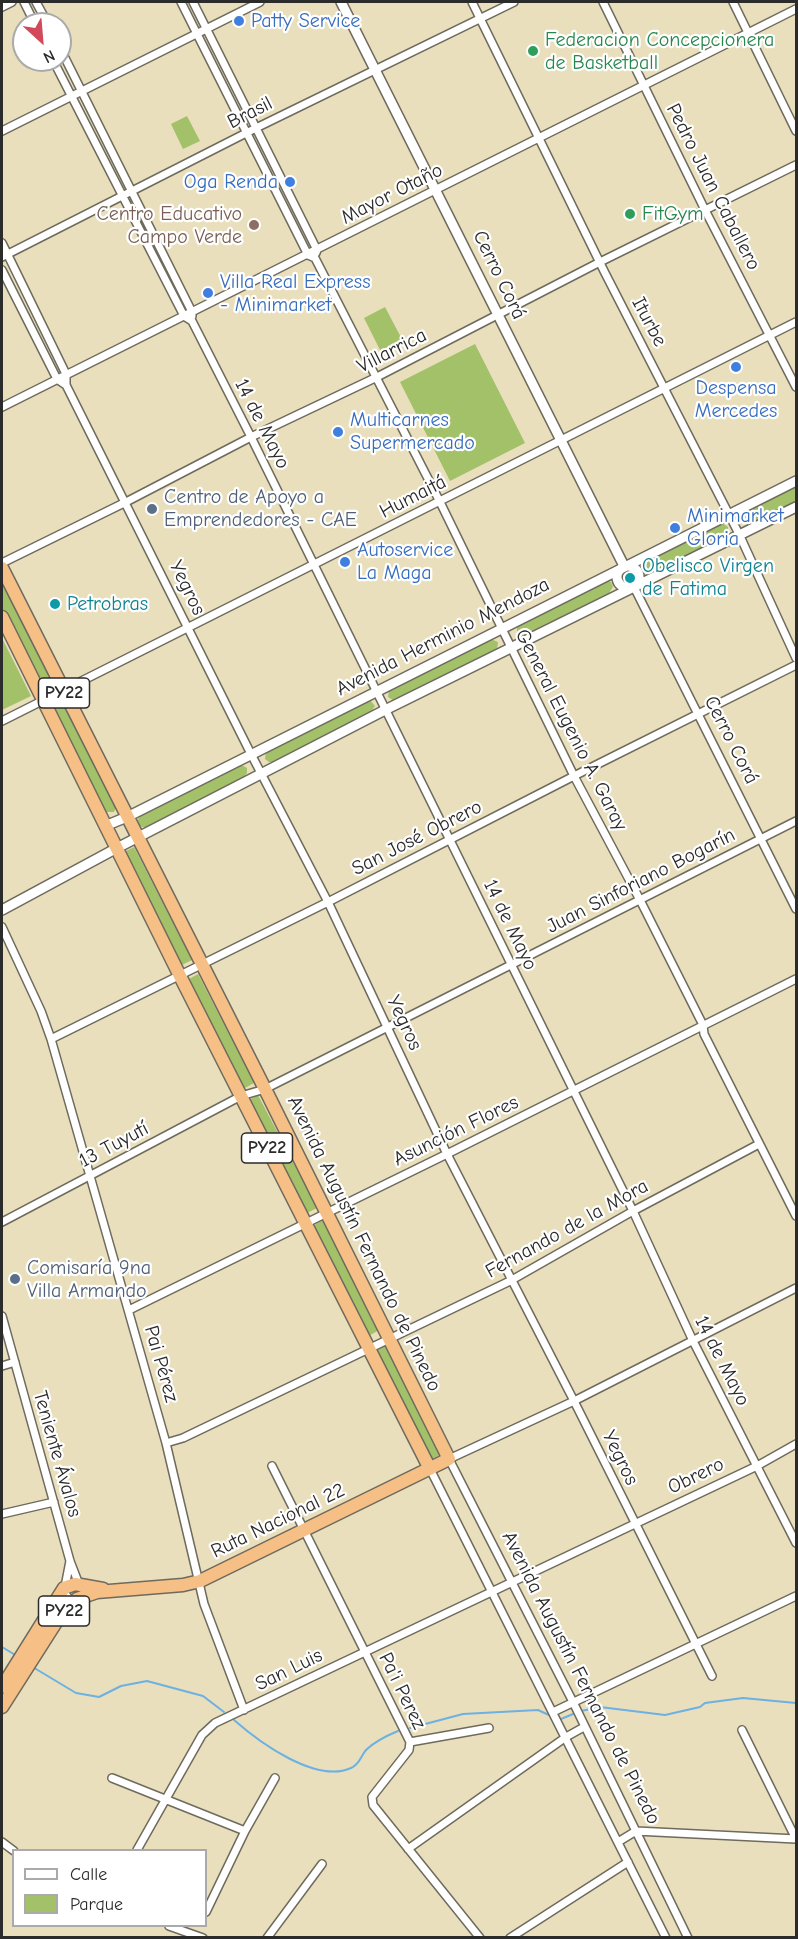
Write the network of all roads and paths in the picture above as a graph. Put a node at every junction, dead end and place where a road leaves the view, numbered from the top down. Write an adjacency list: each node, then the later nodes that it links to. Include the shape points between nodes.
1 (12, 2): 10 (street)
2 (181, 2): 14 (street)
3 (193, 2): 13 (street, General Eugenio A. Garay)
4 (260, 2): 13 (street)
5 (341, 2): 16 (street, Cerro Corá)
6 (472, 2): 12 (street, Iturbe)
7 (514, 2): 12 (street, Brasil)
8 (603, 2): 19 (street, Pedro Juan Caballero)
9 (734, 2): 15 (street)
10 (2, 7)
11 (796, 9): 15 (street, Mayor Otaño)
12 (480, 17): 16 (street, Brasil); 26 (street, Iturbe)
13 (207, 28): 14 (street); 22 (street, General Eugenio A. Garay)
14 (197, 33): 20 (street); 25 (street)
15 (748, 33): 19 (street, Mayor Otaño); 24 (street)
16 (375, 70): 22 (street, Brasil); 28 (street, Cerro Corá)
17 (59, 72): 21 (street)
18 (72, 72): 20 (street, 14 de Mayo)
19 (644, 85): 26 (street, Mayor Otaño); 31 (street, Pedro Juan Caballero)
20 (81, 90): 21 (street); 29 (street, 14 de Mayo)
21 (70, 95): 23 (street); 30 (street)
22 (256, 128): 25 (street, Brasil); 33 (street, General Eugenio A. Garay)
23 (2, 131)
24 (796, 131)
25 (246, 133): 29 (street, Brasil); 35 (street)
26 (540, 138): 28 (street, Mayor Otaño); 36 (street, Iturbe)
27 (796, 165): 31 (street, Villarrica)
28 (437, 191): 33 (street, Mayor Otaño); 39 (street, Cerro Corá)
29 (131, 192): 30 (street, Brasil); 38 (street, 14 de Mayo)
30 (122, 196): 34 (street, Brasil); 40 (street)
31 (705, 210): 36 (street, Villarrica); 43 (street, Pedro Juan Caballero)
32 (2, 243): 34 (street, Yegros)
33 (316, 254): 35 (street, Mayor Otaño); 45 (street, General Eugenio A. Garay)
34 (4, 255): 44 (street, Yegros)
35 (308, 255): 38 (street, Mayor Otaño)
36 (600, 262): 39 (street, Villarrica); 49 (street, Iturbe)
37 (2, 270): 46 (street, Yegros)
38 (192, 312): 40 (street, Mayor Otaño); 41 (street, 14 de Mayo)
39 (498, 315): 45 (street, Villarrica); 52 (street, Cerro Corá)
40 (184, 316): 41 (street); 44 (street, Mayor Otaño)
41 (192, 321): 51 (street, 14 de Mayo)
42 (796, 322): 43 (street, Humaitá)
43 (771, 335): 48 (street, Pedro Juan Caballero); 49 (street, Humaitá)
44 (66, 374): 46 (street, Mayor Otaño); 47 (street, Yegros)
45 (377, 377): 51 (street, Villarrica); 55 (street, General Eugenio A. Garay)
46 (57, 379): 47 (street, Yegros); 50 (street, Mayor Otaño)
47 (66, 385): 54 (street, Yegros)
48 (796, 387)
49 (665, 388): 52 (street, Humaitá); 57 (street, Iturbe)
50 (2, 407)
51 (251, 437): 54 (street, Villarrica); 60 (street, 14 de Mayo)
52 (560, 439): 55 (street, Humaitá); 61 (street, Cerro Corá)
53 (796, 481): 57 (street, Avenida Herminio Mendoza)
54 (126, 502): 59 (street, Villarrica); 66 (street, Yegros)
55 (440, 502): 60 (street, Humaitá); 65 (street, General Eugenio A. Garay)
56 (796, 507): 58 (street, Avenida Herminio Mendoza)
57 (728, 514): 58 (street, Iturbe); 61 (street, Avenida Herminio Mendoza)
58 (739, 534): 63 (street, Avenida Herminio Mendoza); 68 (street, Iturbe)
59 (2, 563)
60 (313, 564): 66 (street, Humaitá); 71 (street, 14 de Mayo)
61 (624, 566): 63 (street, Cerro Corá, via 638,572); 63 (street, Cerro Corá, via 618,574 619,581 626,587); 65 (street, Avenida Herminio Mendoza)
62 (2, 568): 70 (highway, Avenida Augustín Fernando de Pinedo / PY22)
63 (634, 586): 67 (street, Avenida Herminio Mendoza); 74 (street, Cerro Corá)
64 (2, 616): 72 (highway, Avenida Augustín Fernando de Pinedo / PY22)
65 (501, 627): 67 (street, General Eugenio A. Garay); 71 (street, Avenida Herminio Mendoza)
66 (188, 629): 70 (street, Humaitá); 76 (street, Yegros)
67 (511, 648): 73 (street, Avenida Herminio Mendoza); 78 (street, General Eugenio A. Garay)
68 (796, 658)
69 (796, 665): 74 (street, San José Obrero)
70 (63, 690): 72 (street, Humaitá); 79 (highway, Avenida Augustín Fernando de Pinedo / PY22)
71 (376, 691): 73 (street, 14 de Mayo); 76 (street, Avenida Herminio Mendoza)
72 (43, 700): 75 (street, Humaitá); 81 (highway, Avenida Augustín Fernando de Pinedo / PY22)
73 (385, 710): 77 (street, Avenida Herminio Mendoza); 84 (street, 14 de Mayo)
74 (698, 713): 78 (street, San José Obrero); 83 (street, Cerro Corá)
75 (2, 721)
76 (251, 754): 77 (street, Yegros); 79 (street, Avenida Herminio Mendoza)
77 (262, 773): 82 (street, Avenida Herminio Mendoza); 87 (street, Yegros)
78 (574, 776): 84 (street, San José Obrero); 86 (street, General Eugenio A. Garay)
79 (127, 817): 81 (street, Avenida Herminio Mendoza); 82 (highway, Avenida Augustín Fernando de Pinedo / PY22)
80 (796, 821): 83 (street, Juan Sinforiano Bogarín)
81 (105, 826): 85 (highway, Avenida Augustín Fernando de Pinedo / PY22)
82 (137, 838): 85 (street, Avenida Herminio Mendoza); 91 (highway, Avenida Augustín Fernando de Pinedo / PY22)
83 (761, 838): 86 (street, Juan Sinforiano Bogarín); 88 (street, Cerro Corá)
84 (450, 839): 87 (street, San José Obrero); 92 (street, 14 de Mayo)
85 (117, 848): 89 (street, Avenida Herminio Mendoza); 93 (highway, Avenida Augustín Fernando de Pinedo / PY22)
86 (640, 900): 92 (street, Juan Sinforiano Bogarín); 95 (street, General Eugenio A. Garay)
87 (328, 902): 91 (street, San José Obrero); 96 (street, Yegros)
88 (796, 909)
89 (2, 910)
90 (2, 927): 97 (street, Pai Pérez)
91 (200, 964): 93 (street, San José Obrero); 98 (highway, Avenida Augustín Fernando de Pinedo / PY22)
92 (511, 966): 96 (street, Juan Sinforiano Bogarín); 99 (street, 14 de Mayo)
93 (179, 974): 97 (street, San José Obrero); 100 (highway, Avenida Augustín Fernando de Pinedo / PY22)
94 (796, 979): 95 (street, Asunción Flores)
95 (703, 1025): 99 (street, Asunción Flores); 101 (street, General Eugenio A. Garay)
96 (388, 1027): 98 (street, Juan Sinforiano Bogarín); 102 (street, Yegros)
97 (51, 1039): 103 (street, Pai Pérez)
98 (266, 1089): 100 (street, Juan Sinforiano Bogarín); 105 (highway, Avenida Augustín Fernando de Pinedo / PY22)
99 (573, 1090): 102 (street, Asunción Flores); 104 (street, 14 de Mayo)
100 (241, 1096): 103 (street, 13 Tuyutí); 108 (highway, Avenida Augustín Fernando de Pinedo / PY22)
101 (759, 1144): 104 (street, Fernando de la Mora); 106 (street, General Eugenio A. Garay)
102 (447, 1154): 105 (street, Asunción Flores); 109 (street, Yegros)
103 (91, 1176): 107 (street, 13 Tuyutí); 111 (street, Pai Pérez)
104 (633, 1211): 109 (street, Fernando de la Mora); 114 (street, 14 de Mayo)
105 (325, 1213): 108 (street, Asunción Flores); 113 (highway, Avenida Augustín Fernando de Pinedo / PY22)
106 (796, 1216)
107 (2, 1222)
108 (304, 1223): 111 (street, Asunción Flores); 115 (highway, Avenida Augustín Fernando de Pinedo / PY22)
109 (510, 1281): 113 (street, Fernando de la Mora); 118 (street, Yegros)
110 (796, 1288): 114 (street)
111 (129, 1310): 119 (street, Pai Pérez)
112 (2, 1316): 116 (street, Teniente Ávalos)
113 (388, 1338): 115 (street, Fernando de la Mora); 121 (highway, Avenida Augustín Fernando de Pinedo / PY22)
114 (693, 1341): 118 (street); 123 (street, 14 de Mayo)
115 (368, 1349): 119 (street, Fernando de la Mora); 124 (highway, Avenida Augustín Fernando de Pinedo / PY22)
116 (15, 1362): 117 (street); 125 (street, Teniente Ávalos)
117 (2, 1366)
118 (574, 1401): 121 (street); 127 (street, Yegros)
119 (166, 1443): 131 (street, Pai Pérez)
120 (796, 1444): 123 (street, Obrero)
121 (449, 1459): 124 (highway, Ruta Nacional 22 / PY22); 132 (street, Avenida Augustín Fernando de Pinedo)
122 (272, 1466): 128 (street, Pa'i Perez)
123 (757, 1466): 127 (street, Obrero); 129 (street, 14 de Mayo)
124 (430, 1469): 128 (highway, Ruta Nacional 22 / PY22); 136 (street, Avenida Augustín Fernando de Pinedo)
125 (54, 1502): 126 (street); 130 (street, Teniente Ávalos)
126 (2, 1514)
127 (635, 1524): 132 (street, Obrero); 139 (street, Yegros)
128 (303, 1530): 131 (highway, Ruta Nacional 22 / PY22); 140 (street, Pa'i Perez)
129 (796, 1543)
130 (70, 1561): 133 (street, Teniente Ávalos); 134 (street)
131 (200, 1581): 135 (highway, Ruta Nacional 22 / PY22); 146 (street, Pai Pérez, via 204,1604)
132 (512, 1581): 136 (street, San Luis); 144 (street, Avenida Augustín Fernando de Pinedo)
133 (80, 1585): 134 (highway, Ruta Nacional 22 / PY22); 135 (highway, Ruta Nacional 22 / PY22); 138 (street, via 81,1593)
134 (64, 1588): 138 (street, via 69,1599); 141 (highway, PY22)
135 (116, 1590): 138 (highway, Ruta Nacional 22 / PY22)
136 (493, 1590): 140 (street, San Luis); 147 (street, Avenida Augustín Fernando de Pinedo)
137 (796, 1596): 139 (street)
138 (76, 1599): 141 (highway, PY22)
139 (696, 1644): 142 (street, Yegros); 144 (street)
140 (364, 1652): 146 (street, San Luis); 152 (street, Pa'i Perez)
141 (24, 1661): 143 (highway, PY22); 145 (highway, PY22)
142 (712, 1676)
143 (2, 1687)
144 (573, 1702): 147 (street); 148 (street, Avenida Augustín Fernando de Pinedo)
145 (2, 1707)
146 (244, 1710): 155 (street, San Luis, via 215,1723 202,1735)
147 (553, 1712): 151 (street, Avenida Augustín Fernando de Pinedo)
148 (584, 1727): 151 (street); 156 (street, Avenida Augustín Fernando de Pinedo)
149 (489, 1728): 152 (street)
150 (742, 1730): 158 (street)
151 (566, 1737): 159 (street, Avenida Augustín Fernando de Pinedo); 161 (street)
152 (410, 1742): 161 (street, Pa'i Perez, via 409,1750 372,1797 373,1805)
153 (112, 1778): 155 (street)
154 (275, 1778): 157 (street)
155 (164, 1800): 157 (street); 160 (street, San Luis)
156 (636, 1831): 158 (street); 159 (street); 173 (street, Avenida Augustín Fernando de Pinedo)
157 (245, 1832): 164 (street)
158 (796, 1839)
159 (618, 1842): 162 (street, Avenida Augustín Fernando de Pinedo)
160 (138, 1849)
161 (408, 1849): 170 (street, Pa'i Perez)
162 (628, 1862): 171 (street); 172 (street, Avenida Augustín Fernando de Pinedo)
163 (322, 1864): 169 (street)
164 (207, 1910)
165 (172, 1927): 167 (street)
166 (198, 1927): 167 (street)
167 (195, 1934): 168 (street)
168 (203, 1938)
169 (267, 1938)
170 (480, 1938)
171 (510, 1938)
172 (666, 1938)
173 (688, 1938)

